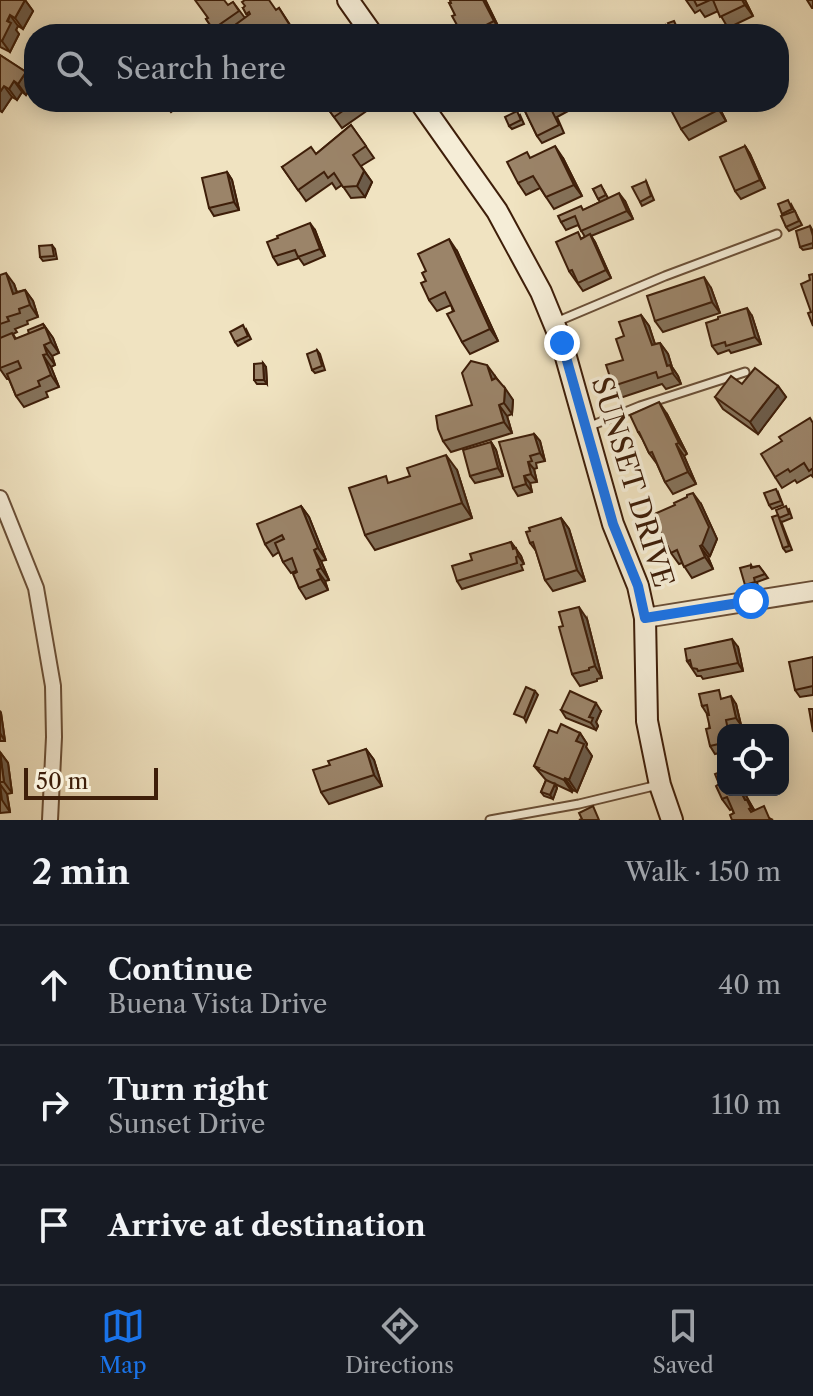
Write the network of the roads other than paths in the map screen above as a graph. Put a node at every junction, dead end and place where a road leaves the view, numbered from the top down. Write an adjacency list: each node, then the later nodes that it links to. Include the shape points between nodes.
1 (348, 0): 2 (main road)
2 (365, 24)
3 (427, 112): 5 (main road, SUNSET DRIVE, via 497,211)
4 (777, 234): 5 (lane)
5 (554, 323): 7 (main road, SUNSET DRIVE)
6 (745, 372): 7 (lane)
7 (586, 428): 10 (main road, SUNSET DRIVE)
8 (0, 498): 12 (street, via 36,588 53,686)
9 (813, 591): 10 (street)
10 (645, 618): 11 (main road, SUNSET DRIVE, via 647,721)
11 (660, 785): 13 (lane); 14 (main road, SUNSET DRIVE)
12 (50, 820)
13 (490, 820)
14 (672, 820)

